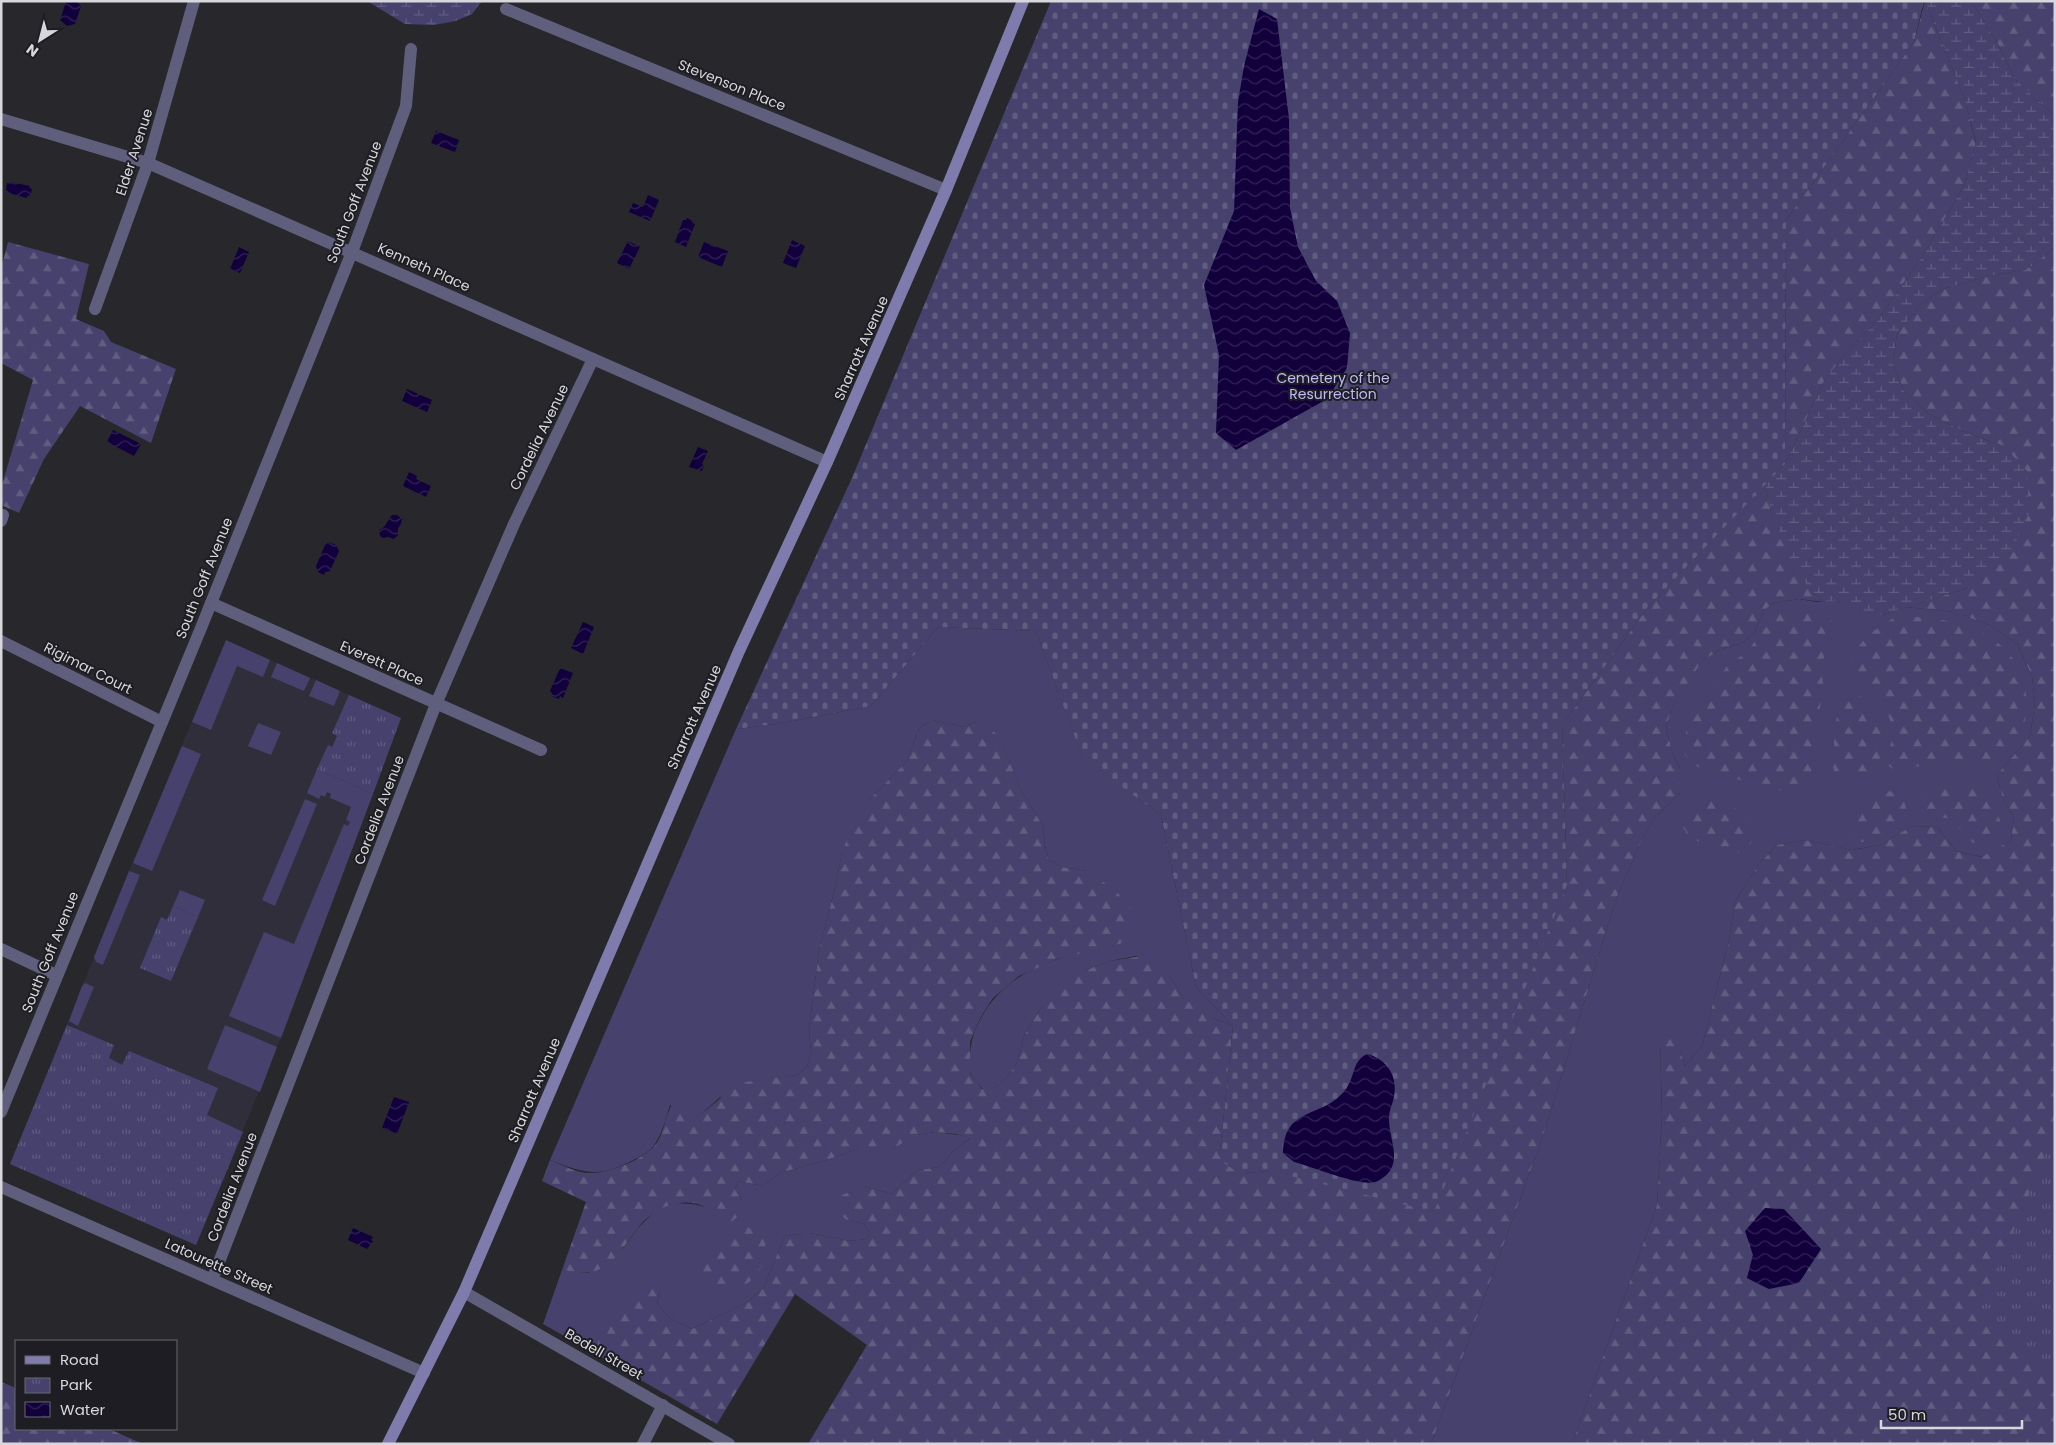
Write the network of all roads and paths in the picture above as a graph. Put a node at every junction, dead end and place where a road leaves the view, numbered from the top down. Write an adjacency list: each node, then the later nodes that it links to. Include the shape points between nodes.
1 (194, 1): 6 (street, Elder Avenue)
2 (1024, 1): 7 (street, Sharrott Avenue)
3 (506, 9): 7 (street, Stevenson Place)
4 (411, 49): 8 (street, South Goff Avenue, via 406,106)
5 (1, 119): 6 (street, Kenneth Place)
6 (148, 163): 8 (street, Kenneth Place); 9 (street, Elder Avenue)
7 (946, 190): 11 (street, Sharrott Avenue)
8 (352, 252): 10 (street, Kenneth Place); 12 (street, South Goff Avenue)
9 (94, 309)
10 (593, 359): 11 (street, Kenneth Place); 14 (street, Cordelia Avenue, via 514,524)
11 (827, 462): 22 (street, Sharrott Avenue, via 739,651)
12 (211, 604): 14 (street, Everett Place); 15 (street, South Goff Avenue)
13 (1, 641): 15 (street, Rigimar Court)
14 (436, 704): 16 (street, Everett Place); 21 (street, Cordelia Avenue)
15 (162, 722): 18 (street, South Goff Avenue)
16 (541, 750)
17 (1, 949): 18 (street)
18 (56, 975): 19 (street, South Goff Avenue)
19 (1, 1112)
20 (1, 1187): 21 (street, Latourette Street)
21 (212, 1280): 23 (street, Latourette Street)
22 (464, 1292): 23 (street, Sharrott Avenue); 24 (street, Bedell Street)
23 (424, 1373): 25 (street, Sharrott Avenue)
24 (663, 1405): 26 (street); 27 (street, Bedell Street)
25 (388, 1444)
26 (642, 1444)
27 (729, 1444)

